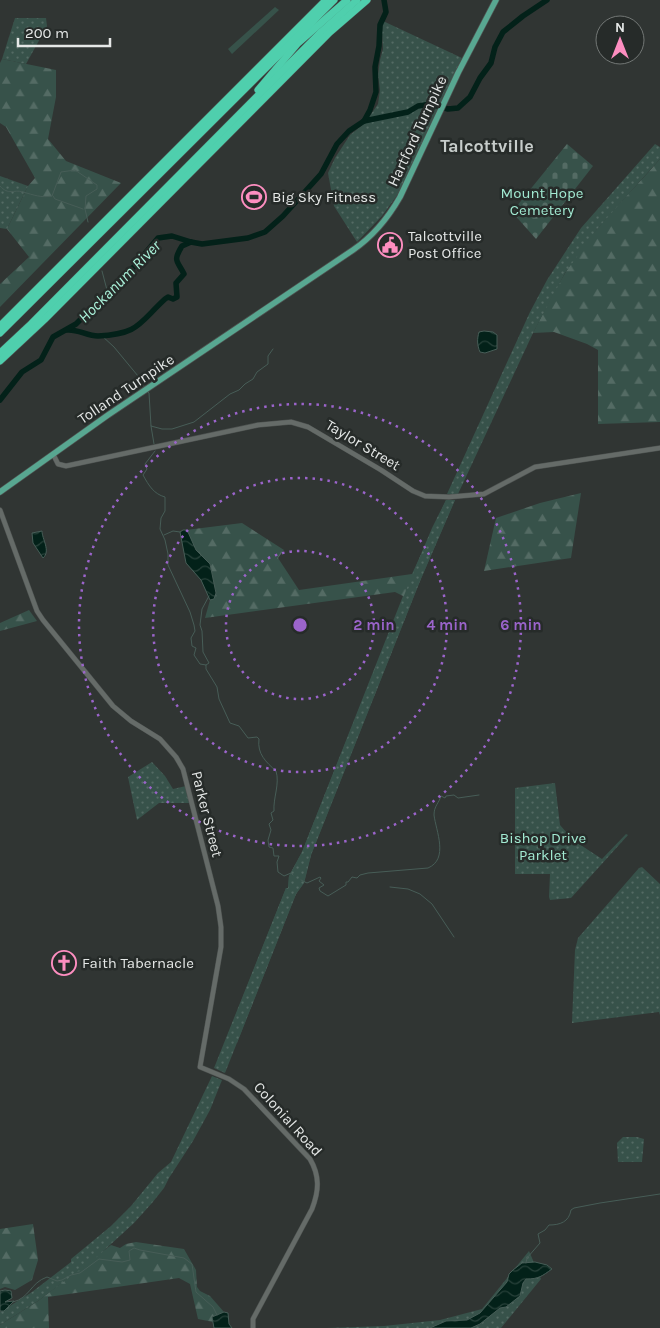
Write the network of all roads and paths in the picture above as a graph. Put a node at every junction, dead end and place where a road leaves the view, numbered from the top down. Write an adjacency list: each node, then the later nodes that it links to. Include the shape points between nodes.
1 (320, 0): 9 (highway)
2 (326, 0): 9 (highway)
3 (334, 0): 10 (highway)
4 (340, 0): 10 (highway)
5 (347, 0): 11 (highway, via 290,51)
6 (357, 0): 11 (highway)
7 (367, 0): 16 (highway, via 330,32)
8 (496, 0): 12 (main road, Hartford Turnpike, via 400,197 378,228 356,248)
9 (301, 24): 13 (highway)
10 (291, 42): 14 (highway)
11 (229, 125): 15 (highway)
12 (268, 308): 18 (main road, Tolland Turnpike)
13 (0, 326)
14 (0, 333)
15 (0, 353)
16 (0, 360)
17 (660, 448): 18 (street, Taylor Street, via 535,467 484,494 443,497 413,491 308,427 291,422 250,427 66,466 58,464)
18 (53, 454): 19 (main road, Tolland Turnpike)
19 (0, 492)
20 (0, 510): 21 (street, Parker Street, via 43,620 113,706 160,739 182,769 221,927 220,953)
21 (200, 1067): 22 (street, Colonial Road, via 244,1089 316,1168 317,1197 252,1319)
22 (253, 1328)

